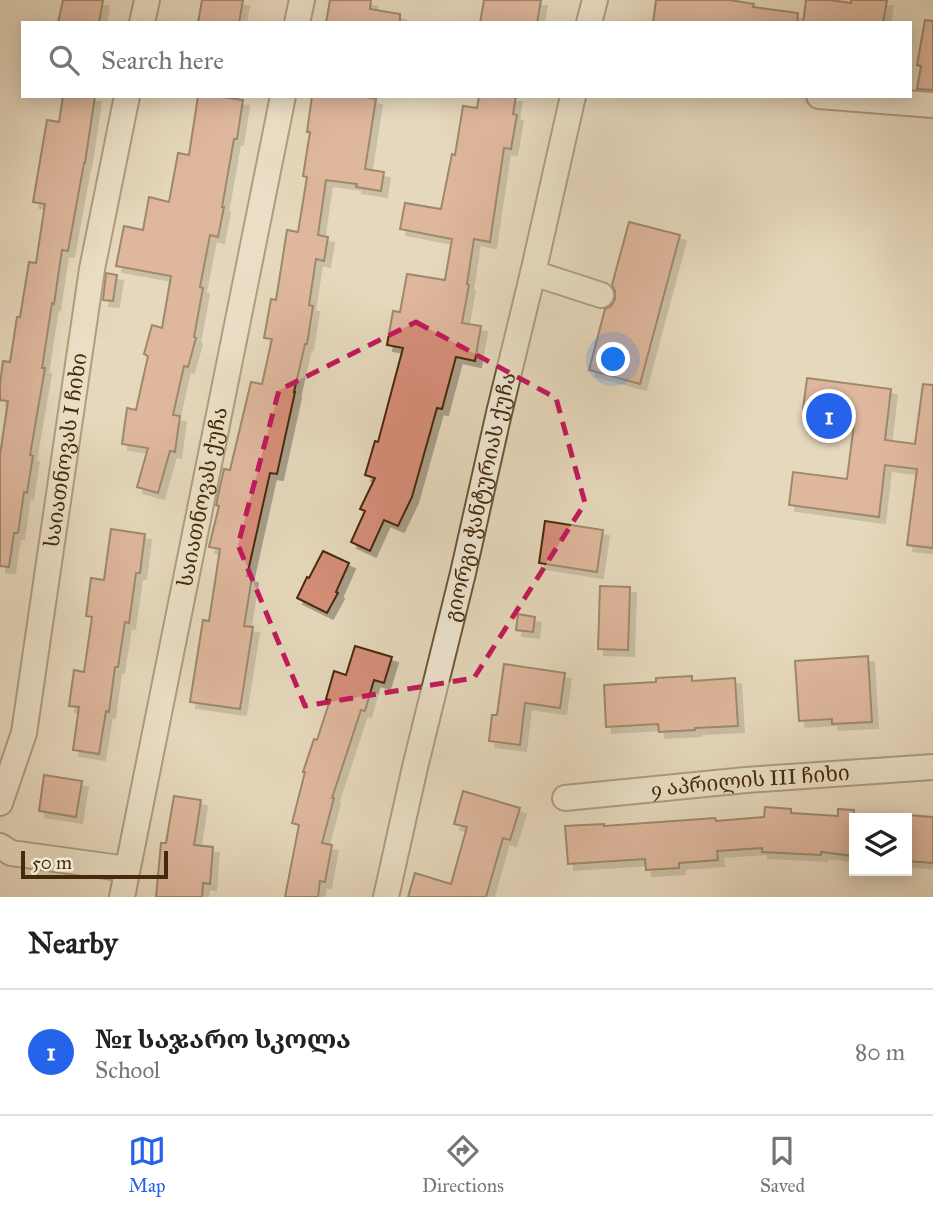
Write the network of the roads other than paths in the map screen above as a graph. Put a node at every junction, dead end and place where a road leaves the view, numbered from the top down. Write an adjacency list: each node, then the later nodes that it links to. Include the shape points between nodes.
1 (147, 0): 4 (street)
2 (302, 0): 5 (street)
3 (595, 0): 6 (street)
4 (142, 21)
5 (297, 21)
6 (590, 21)
7 (127, 98): 16 (street, საიათნოვას I ჩიხი, via 92,269 24,733)
8 (283, 98): 18 (street, საიათნოვას ქუჩა)
9 (573, 98): 12 (street, გიორგი ჭანტურიას ქუჩა)
10 (844, 98): 11 (street)
11 (933, 105)
12 (533, 273): 13 (street); 20 (street, გიორგი ჭანტურიას ქუჩა)
13 (601, 295)
14 (933, 767): 15 (street, 9 აპრილის III ჩიხი)
15 (565, 798)
16 (0, 803)
17 (0, 846): 18 (street, via 11,853)
18 (127, 869): 19 (street, საიათნოვას ქუჩა)
19 (122, 897)
20 (386, 897)

